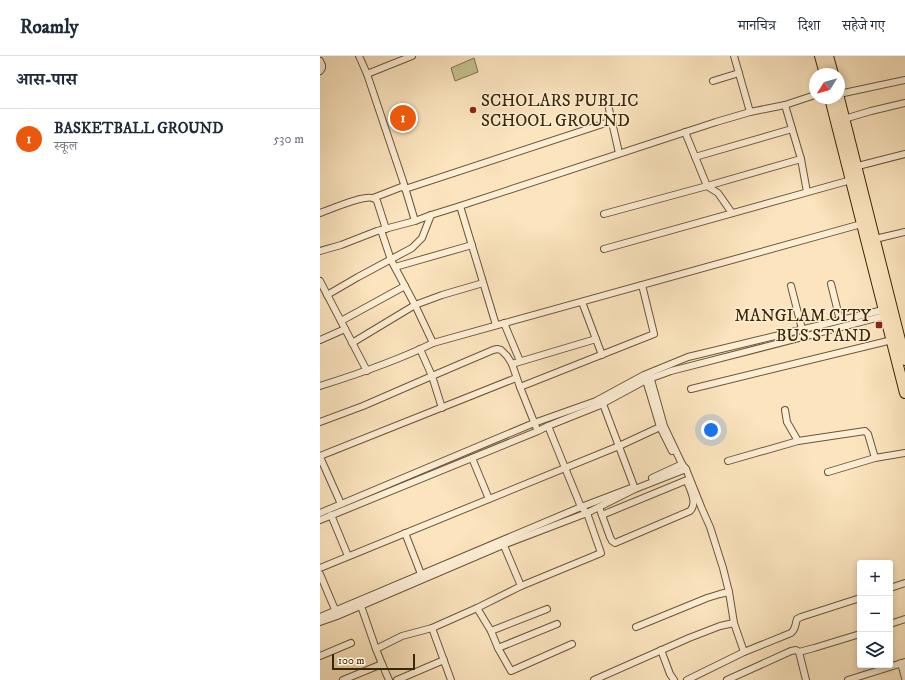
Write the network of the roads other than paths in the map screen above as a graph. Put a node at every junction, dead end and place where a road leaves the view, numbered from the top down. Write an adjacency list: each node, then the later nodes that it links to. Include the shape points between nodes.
1 (359, 56): 11 (street)
2 (412, 56): 11 (street)
3 (734, 56): 10 (street)
4 (820, 56): 7 (main road)
5 (828, 56): 8 (main road)
6 (320, 61): 9 (street)
7 (823, 68)
8 (831, 68)
9 (320, 71)
10 (739, 73): 13 (street); 21 (street)
11 (367, 74): 33 (street)
12 (905, 80): 14 (street)
13 (713, 81)
14 (845, 93)
15 (809, 97): 19 (street)
16 (905, 103): 22 (street)
17 (832, 104): 30 (main road)
18 (840, 104): 22 (main road)
19 (785, 105): 21 (street); 24 (street)
20 (609, 109): 23 (street)
21 (750, 112): 25 (street)
22 (844, 119): 30 (main road)
23 (612, 122): 26 (street); 33 (street)
24 (792, 129): 28 (street); 29 (street)
25 (685, 132): 26 (street); 28 (street)
26 (619, 153): 36 (street)
27 (905, 154): 30 (street)
28 (695, 158): 32 (street)
29 (801, 159): 32 (street); 34 (street)
30 (852, 167): 31 (main road); 42 (main road)
31 (851, 180): 34 (street); 42 (main road)
32 (707, 186): 38 (street, via 718,193); 39 (street)
33 (404, 188): 35 (street); 41 (street)
34 (807, 192): 38 (street)
35 (373, 198): 37 (street, via 362,198); 43 (street, via 377,201)
36 (460, 206): 40 (street); 46 (street)
37 (320, 213)
38 (732, 213): 47 (street)
39 (604, 214)
40 (431, 215): 41 (street); 49 (street, via 418,243)
41 (415, 221): 43 (street)
42 (866, 223): 45 (main road); 54 (street); 60 (main road)
43 (384, 230): 48 (street); 49 (street)
44 (905, 232): 45 (street)
45 (875, 239): 60 (main road)
46 (472, 245): 50 (street); 52 (street)
47 (604, 249)
48 (320, 251)
49 (391, 260): 50 (street); 57 (street)
50 (395, 267): 55 (street)
51 (320, 281): 57 (street)
52 (483, 283): 59 (street); 64 (street)
53 (831, 284): 61 (street)
54 (642, 285): 58 (street); 73 (street, via 654,334)
55 (405, 286): 59 (street); 62 (street)
56 (791, 286): 66 (street)
57 (327, 295): 62 (street)
58 (582, 302): 63 (street); 67 (street)
59 (415, 305): 70 (street); 71 (street)
60 (889, 312): 61 (street); 69 (main road); 74 (main road); 79 (street)
61 (840, 320): 66 (street)
62 (341, 321): 65 (street)
63 (504, 323): 64 (street); 75 (street)
64 (496, 325): 71 (street)
65 (345, 329): 68 (street); 70 (street)
66 (802, 329): 79 (street, via 688,357)
67 (596, 339): 73 (street); 75 (street)
68 (320, 340)
69 (892, 340): 83 (street); 84 (main road)
70 (352, 343): 77 (street)
71 (433, 343): 72 (street)
72 (420, 349): 77 (street); 78 (street)
73 (602, 355): 82 (street)
74 (905, 360)
75 (520, 361): 76 (street)
76 (512, 364): 78 (street, via 504,352 497,349); 80 (street)
77 (367, 371): 81 (street)
78 (432, 376): 86 (street); 88 (street)
79 (647, 377): 85 (street); 89 (street, via 596,401); 91 (street); 101 (street)
80 (516, 378): 82 (street); 86 (street)
81 (320, 386)
82 (520, 387): 89 (street)
83 (691, 389)
84 (905, 393)
85 (603, 404): 90 (street); 94 (street)
86 (442, 408): 98 (street)
87 (785, 410): 93 (street)
88 (320, 422)
89 (534, 423): 92 (street); 106 (street)
90 (548, 426): 92 (street); 100 (street)
91 (660, 427): 94 (street); 101 (street)
92 (538, 431): 96 (street)
93 (798, 441): 97 (street, via 865,431); 99 (street)
94 (619, 446): 100 (street); 104 (street)
95 (905, 453): 97 (street)
96 (472, 458): 105 (street); 111 (street)
97 (875, 458): 102 (street)
98 (320, 459): 106 (street)
99 (728, 461)
100 (565, 467): 105 (street); 107 (street)
101 (682, 468): 103 (street); 104 (street); 123 (street, via 710,526)
102 (828, 472)
103 (687, 480): 112 (street); 112 (street, via 694,503 690,511 616,543 612,541)
104 (635, 488): 107 (street); 108 (street)
105 (489, 499): 114 (street)
106 (341, 504): 109 (street)
107 (581, 506): 110 (street); 115 (street)
108 (599, 507): 110 (street); 112 (street)
109 (320, 513)
110 (587, 513): 115 (street); 121 (street, via 601,553)
111 (331, 515): 113 (street); 116 (street)
112 (602, 515)
113 (320, 520)
114 (404, 534): 116 (street); 119 (street)
115 (502, 542): 119 (street); 121 (street); 125 (street)
116 (348, 556): 117 (street)
117 (320, 568)
118 (320, 574): 128 (street)
119 (421, 574): 125 (street)
120 (905, 583): 122 (street)
121 (521, 586): 126 (street)
122 (893, 587)
123 (729, 592): 132 (street); 135 (street, via 707,598)
124 (857, 599): 144 (street, via 801,617 790,634)
125 (360, 603): 128 (street); 142 (street)
126 (477, 608): 136 (street); 137 (street)
127 (547, 609): 137 (street)
128 (336, 613): 129 (street); 131 (street)
129 (320, 617)
130 (905, 620): 133 (street)
131 (320, 622)
132 (734, 623): 143 (street); 144 (street)
133 (893, 623)
134 (557, 624): 141 (street)
135 (636, 627)
136 (432, 628): 142 (street, via 402,636); 147 (street)
137 (491, 631): 141 (street)
138 (857, 635): 145 (street)
139 (351, 642): 146 (street)
140 (572, 644): 141 (street, via 511,671)
141 (498, 648)
142 (376, 649): 149 (street)
143 (661, 650): 155 (street); 156 (street)
144 (744, 652): 157 (street)
145 (799, 652): 158 (street, via 791,651); 159 (street)
146 (320, 656)
147 (444, 660): 153 (street); 154 (street)
148 (903, 663): 150 (street); 160 (street)
149 (382, 664): 151 (street); 152 (street)
150 (905, 678)
151 (343, 680)
152 (389, 680)
153 (398, 680)
154 (451, 680)
155 (594, 680)
156 (674, 680)
157 (687, 680)
158 (727, 680)
159 (806, 680)
160 (848, 680)

